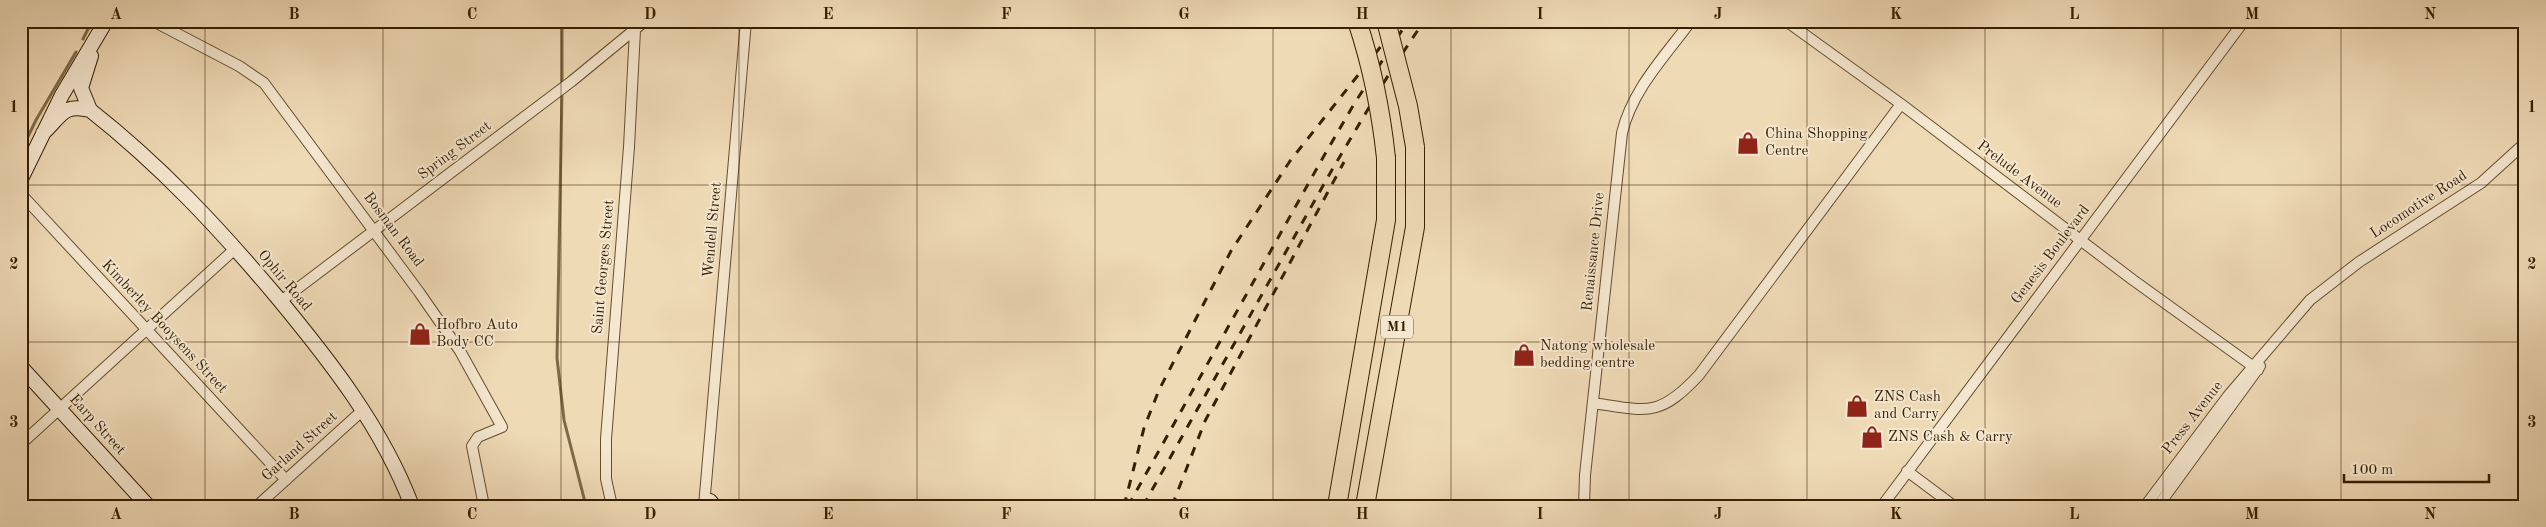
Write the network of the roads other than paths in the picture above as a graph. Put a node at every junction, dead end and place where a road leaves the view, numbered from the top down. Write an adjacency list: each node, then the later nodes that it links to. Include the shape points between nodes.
1 (106, 21): 11 (street)
2 (153, 21): 18 (street, Bosman Road, via 262,80)
3 (645, 21): 10 (street, Spring Street)
4 (746, 21): 33 (street, Wendell Street, via 711,442)
5 (1357, 21): 39 (highway, M1, bridge, via 1381,110 1386,158 1386,220)
6 (1386, 21): 40 (highway, M1, bridge, via 1415,147 1415,226)
7 (1691, 21): 26 (street, Renaissance Drive, via 1637,94 1626,116)
8 (1786, 21): 12 (street, Prelude Avenue)
9 (2244, 21): 19 (street, Genesis Boulevard)
10 (635, 30): 18 (street, Spring Street, via 572,82); 38 (street, Saint Georges Street, via 606,439 606,479)
11 (95, 40): 13 (street, via 81,88); 14 (street, via 82,57)
12 (1901, 104): 19 (street, Prelude Avenue); 26 (street, via 1699,375 1680,395 1664,406 1644,410)
13 (90, 110): 14 (street, via 68,108); 20 (street, Ophir Road, via 166,174)
14 (43, 132): 16 (street)
15 (2525, 143): 21 (street, Locomotive Road, via 2481,183)
16 (21, 179)
17 (21, 194): 23 (street, Kimberley Booysens Street)
18 (375, 230): 22 (street, Spring Street); 37 (street, Bosman Road, via 460,351 502,427 478,438 472,446)
19 (2081, 241): 25 (street, Prelude Avenue); 31 (street, Genesis Boulevard)
20 (236, 248): 22 (street, Ophir Road); 23 (street)
21 (2325, 286): 25 (street, Press Avenue)
22 (281, 301): 28 (street, Ophir Road, via 315,342)
23 (146, 330): 27 (street); 32 (street, Kimberley Booysens Street)
24 (21, 367): 27 (street, Earp Street)
25 (2255, 368): 29 (street, Press Avenue)
26 (1593, 403): 41 (street, Renaissance Drive)
27 (60, 408): 30 (street); 34 (street, Earp Street)
28 (363, 410): 32 (street, Garland Street); 36 (street, Ophir Road, via 389,455)
29 (2208, 430): 44 (street, Press Avenue); 45 (street, Press Avenue)
30 (21, 444)
31 (1908, 471): 42 (street, Genesis Boulevard); 43 (street)
32 (286, 480): 35 (street, Garland Street)
33 (710, 505)
34 (148, 506)
35 (257, 506)
36 (412, 506)
37 (484, 506)
38 (612, 506)
39 (1337, 506)
40 (1365, 506)
41 (1584, 506)
42 (1882, 506)
43 (1954, 506)
44 (2145, 506)
45 (2158, 506)

